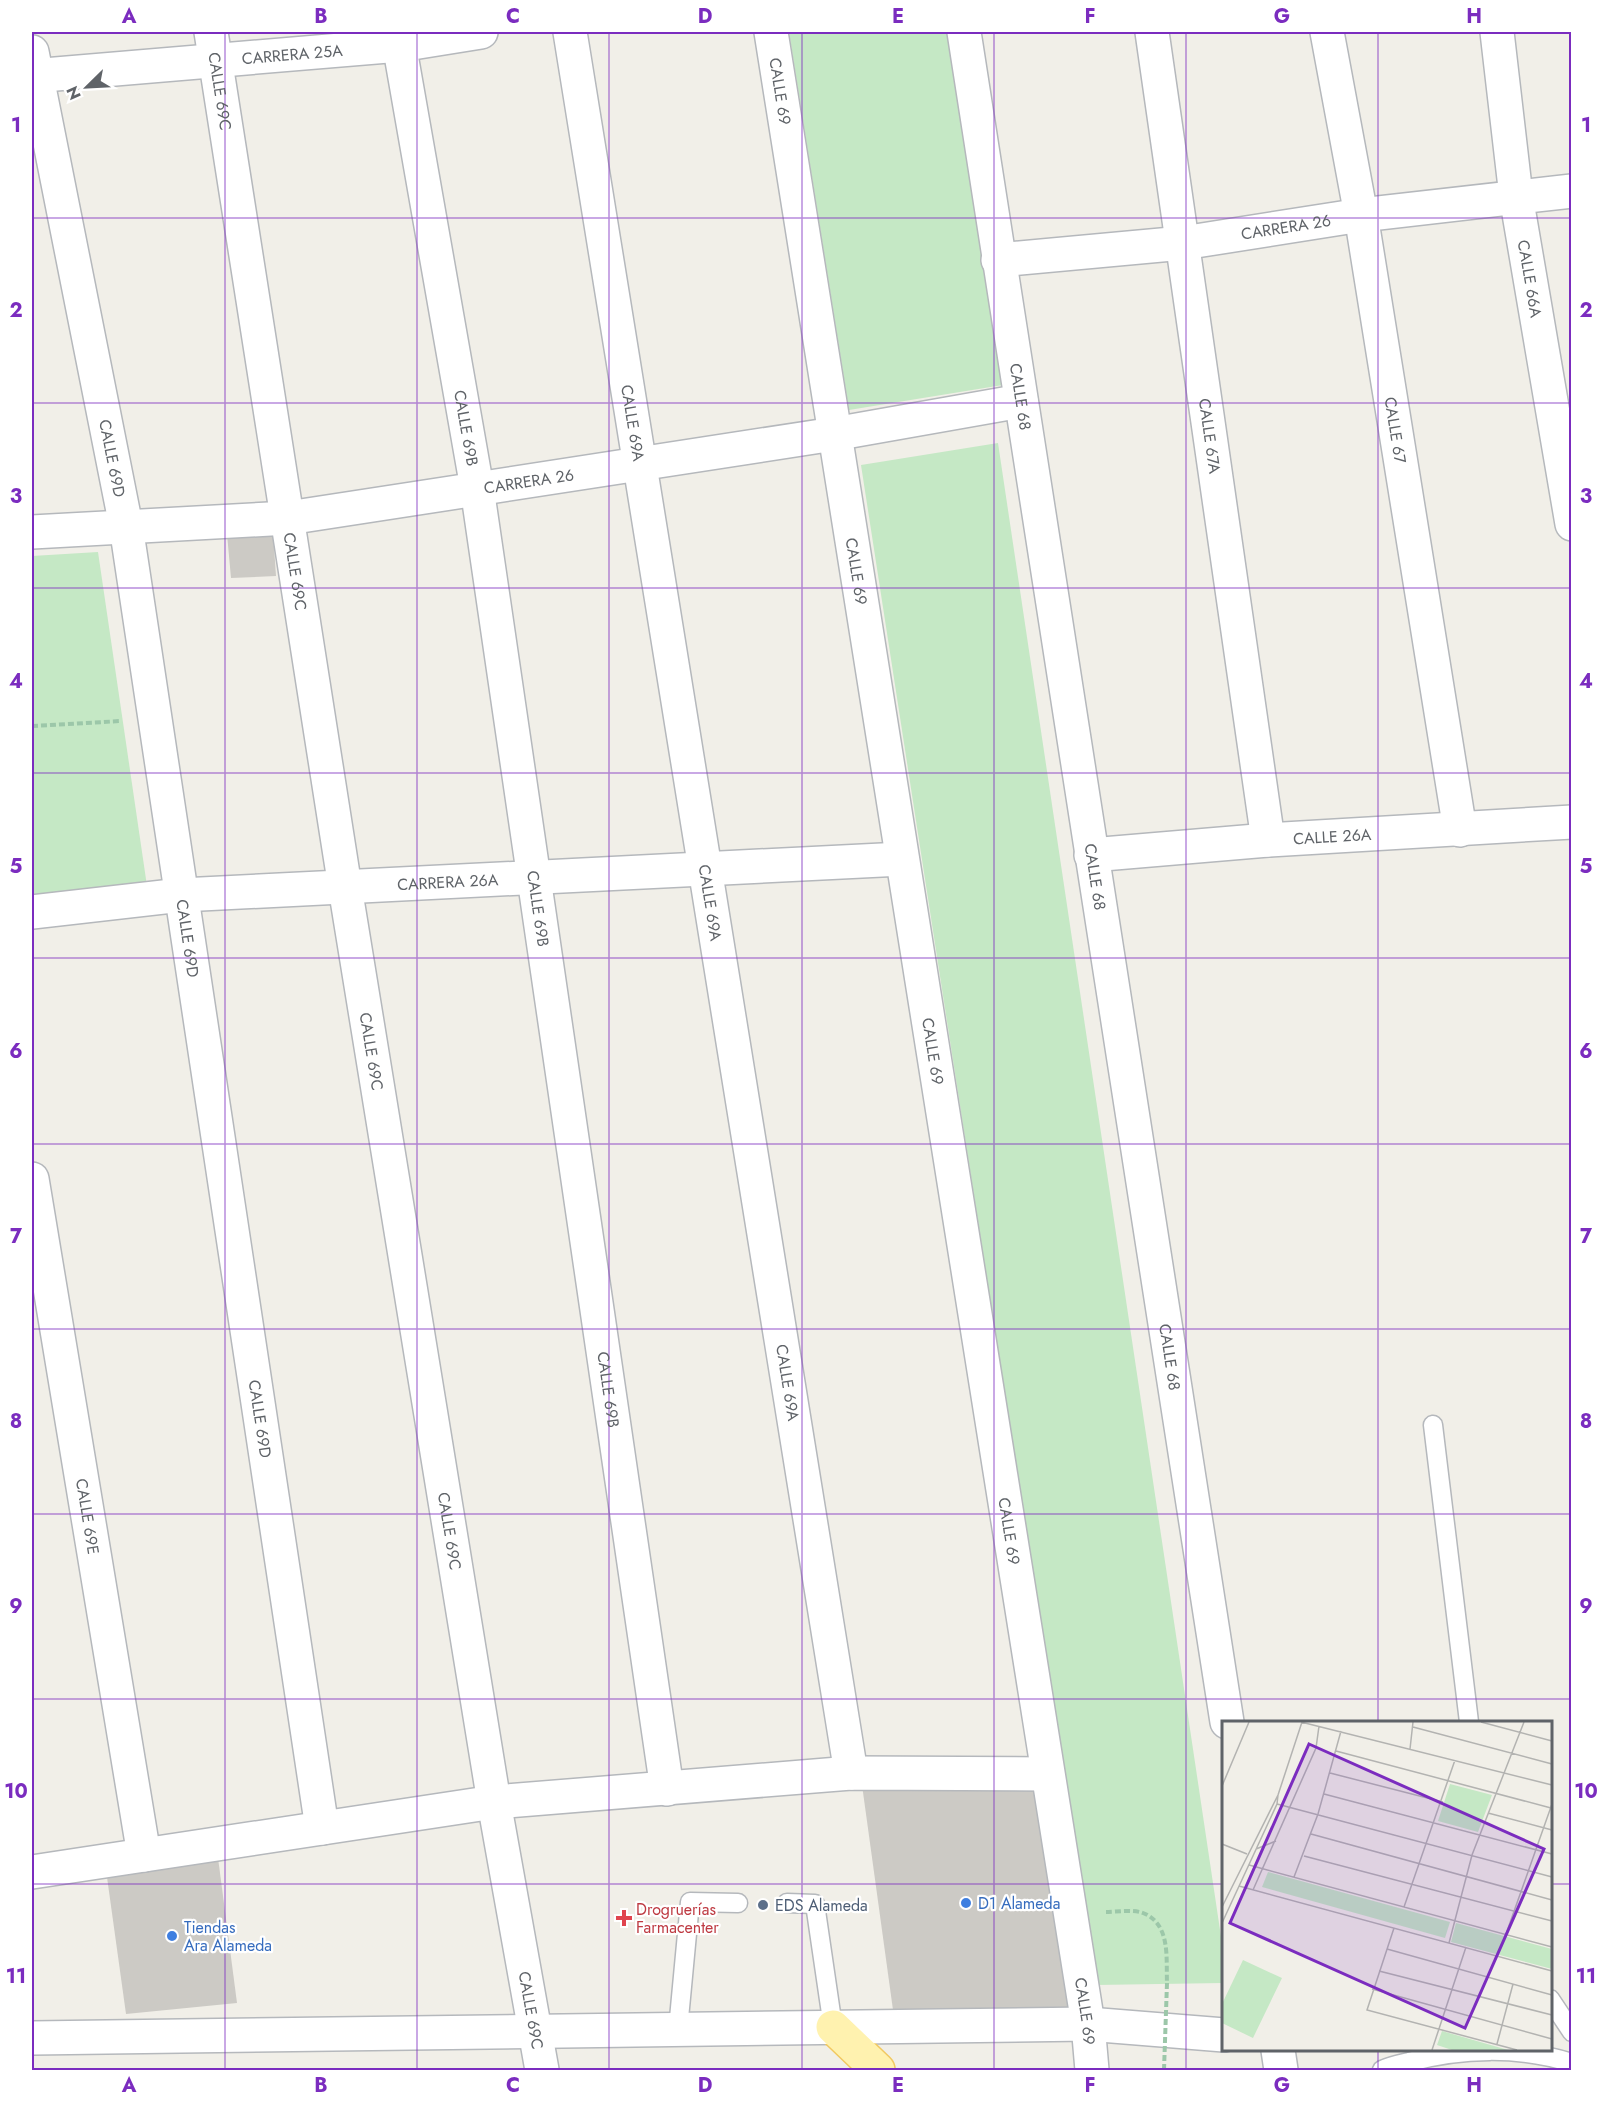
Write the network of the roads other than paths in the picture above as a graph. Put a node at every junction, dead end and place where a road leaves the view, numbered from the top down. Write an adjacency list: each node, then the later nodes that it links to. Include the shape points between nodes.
1 (481, 32): 8 (street, CARRERA 25A)
2 (570, 32): 18 (street, CALLE 69A)
3 (771, 32): 17 (street, CALLE 69)
4 (964, 32): 15 (street, CALLE 68)
5 (1152, 32): 14 (street, CALLE 67A)
6 (1327, 32): 13 (street, CALLE 67)
7 (1497, 32): 12 (street, CALLE 66A)
8 (399, 38): 9 (street, CARRERA 25A); 19 (street, CALLE 69B)
9 (213, 45): 10 (street, CARRERA 25A); 20 (street, CALLE 69C)
10 (33, 68): 22 (street, CALLE 69D)
11 (1572, 191): 12 (street, CARRERA 26)
12 (1516, 196): 13 (street, CARRERA 26); 21 (street, CALLE 66A)
13 (1361, 215): 14 (street, CARRERA 26); 25 (street, CALLE 67)
14 (1183, 243): 15 (street, CARRERA 26); 26 (street, CALLE 67A)
15 (998, 261): 16 (street, CALLE 68)
16 (1021, 402): 17 (street, CARRERA 26); 27 (street, CALLE 68)
17 (834, 434): 18 (street, CARRERA 26); 28 (street, CALLE 69)
18 (640, 464): 19 (street, CARRERA 26); 29 (street, CALLE 69A)
19 (477, 488): 20 (street, CARRERA 26); 30 (street, CALLE 69B)
20 (288, 518): 22 (street, CARRERA 26); 31 (street, CALLE 69C)
21 (1572, 524)
22 (126, 526): 23 (street, CARRERA 26); 32 (street, CALLE 69D)
23 (32, 532)
24 (1572, 822): 25 (street, CALLE 26A)
25 (1460, 830): 26 (street, CALLE 26A)
26 (1268, 840): 27 (street, CALLE 26A)
27 (1091, 855): 36 (street, CALLE 68)
28 (902, 859): 29 (street, CARRERA 26A); 39 (street, CALLE 69)
29 (705, 869): 30 (street, CARRERA 26A); 38 (street, CALLE 69A)
30 (534, 877): 31 (street, CARRERA 26A); 40 (street, CALLE 69B)
31 (345, 886): 32 (street, CARRERA 26A); 41 (street, CALLE 69C)
32 (181, 895): 33 (street, CARRERA 26A); 42 (street, CALLE 69D)
33 (32, 912)
34 (32, 1179): 43 (street, CALLE 69E)
35 (1433, 1425): 37 (lane)
36 (1227, 1721)
37 (1469, 1721)
38 (851, 1773): 39 (street); 40 (street)
39 (1047, 1774): 48 (street, CALLE 69)
40 (667, 1789): 41 (street)
41 (494, 1802): 42 (street); 51 (street, CALLE 69C)
42 (322, 1828): 43 (street)
43 (144, 1855): 44 (street)
44 (32, 1872)
45 (738, 1902): 50 (lane, via 690,1902)
46 (787, 1903): 49 (lane, via 815,1904)
47 (1552, 2001): 52 (lane)
48 (1088, 2024): 49 (street); 53 (street); 61 (street, CALLE 69)
49 (833, 2027): 50 (street); 60 (main road)
50 (678, 2029): 51 (street)
51 (534, 2031): 54 (street); 59 (street, CALLE 69C)
52 (1572, 2032)
53 (1222, 2035)
54 (32, 2038)
55 (1278, 2051): 62 (street)
56 (1481, 2051): 63 (lane, via 1439,2054)
57 (1502, 2051): 58 (lane)
58 (1572, 2063)
59 (542, 2070)
60 (878, 2070)
61 (1092, 2070)
62 (1281, 2070)
63 (1382, 2070)

